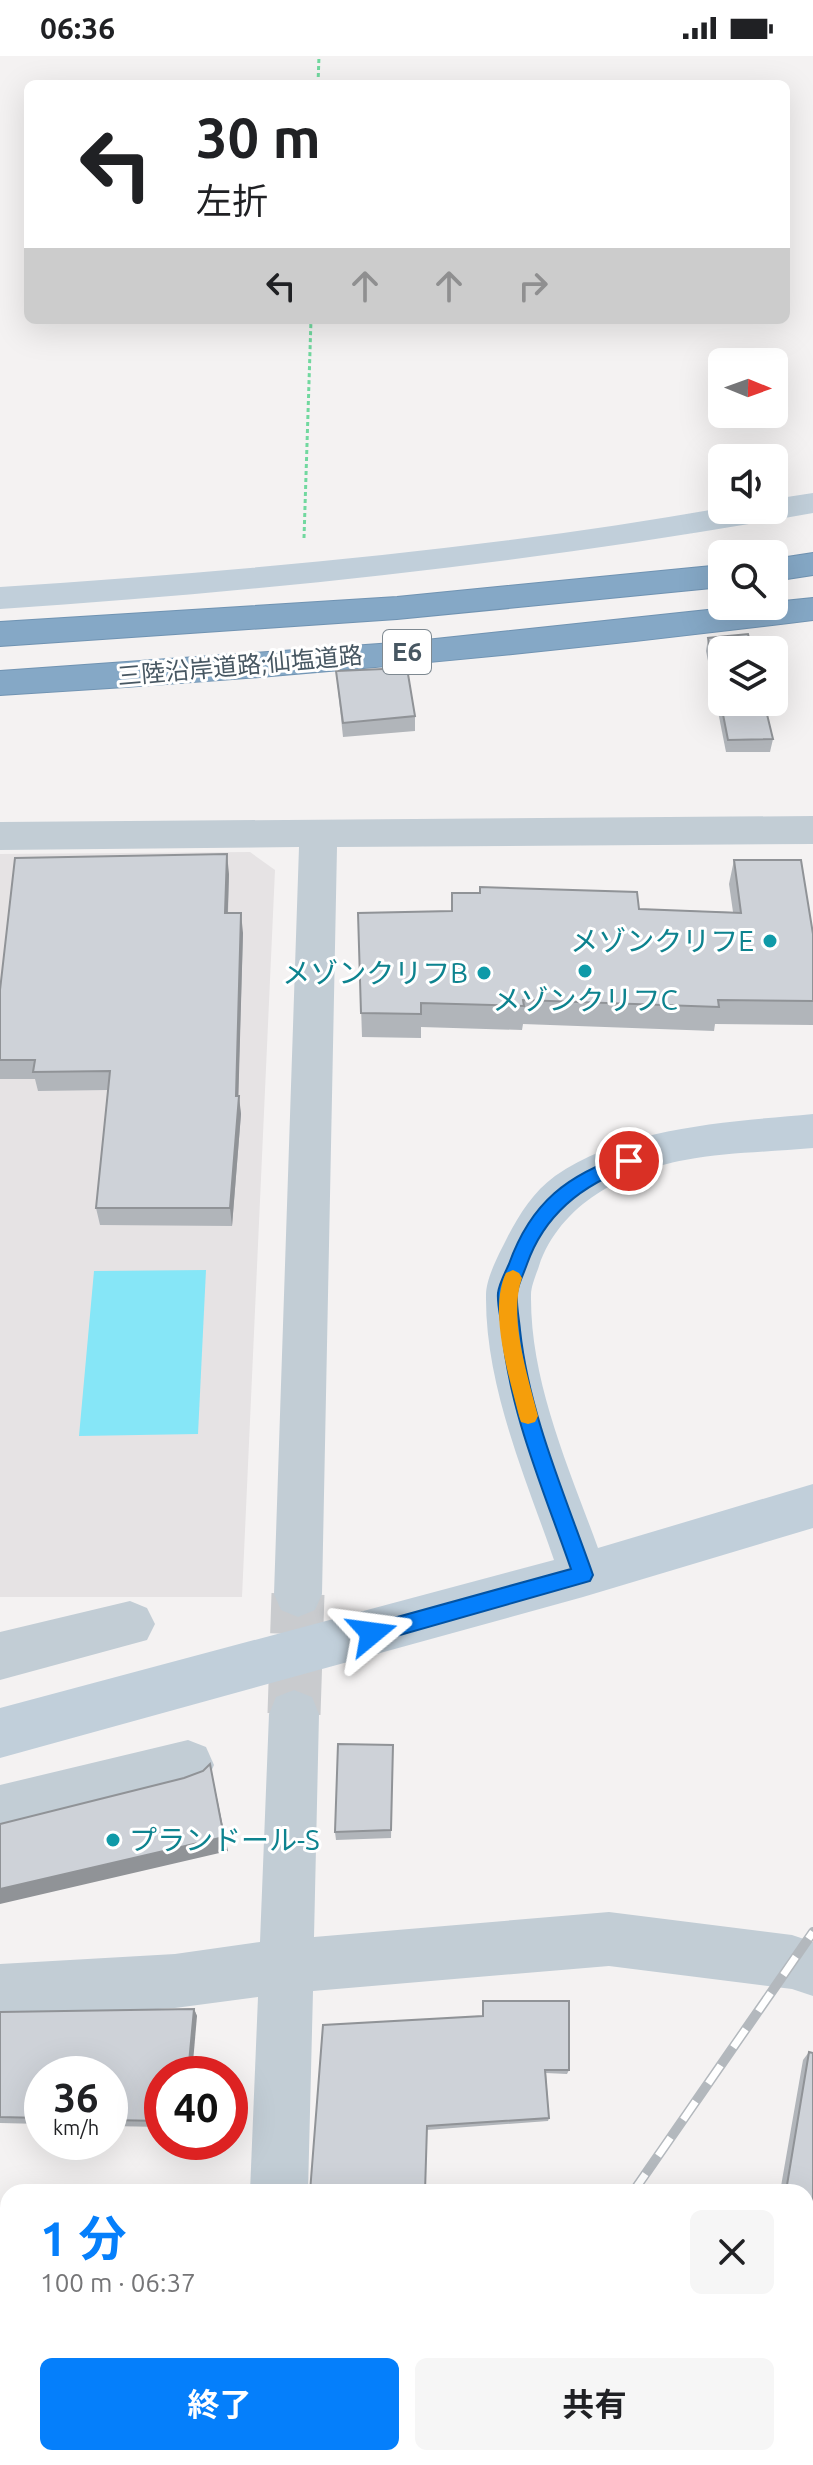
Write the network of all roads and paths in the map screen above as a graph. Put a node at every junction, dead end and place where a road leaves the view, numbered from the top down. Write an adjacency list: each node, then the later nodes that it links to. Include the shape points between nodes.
1 (319, 56): 2 (path)
2 (318, 80)
3 (311, 324): 5 (path)
4 (813, 503): 9 (street, via 653,533 311,575)
5 (304, 547)
6 (813, 564): 7 (highway)
7 (788, 568)
8 (708, 577): 11 (highway, 三陸沿岸道路;仙塩道路 / E6, via 397,608)
9 (0, 598)
10 (813, 609): 12 (highway, 三陸沿岸道路;仙塩道路 / E6, via 404,653)
11 (0, 634)
12 (0, 683)
13 (813, 830): 14 (street)
14 (318, 834): 15 (street); 19 (street)
15 (0, 836)
16 (813, 1131): 18 (street, via 684,1143 601,1170 568,1190 539,1220 522,1252 508,1292 514,1355 530,1422)
17 (813, 1506): 18 (street)
18 (583, 1575): 23 (street)
19 (298, 1594)
20 (130, 1624): 21 (street)
21 (0, 1656)
22 (294, 1714): 26 (street)
23 (0, 1733)
24 (188, 1765): 25 (street)
25 (0, 1811)
26 (287, 1966): 27 (street, via 609,1939); 28 (street, via 175,1981); 29 (street)
27 (813, 1969)
28 (0, 1991)
29 (279, 2184)

